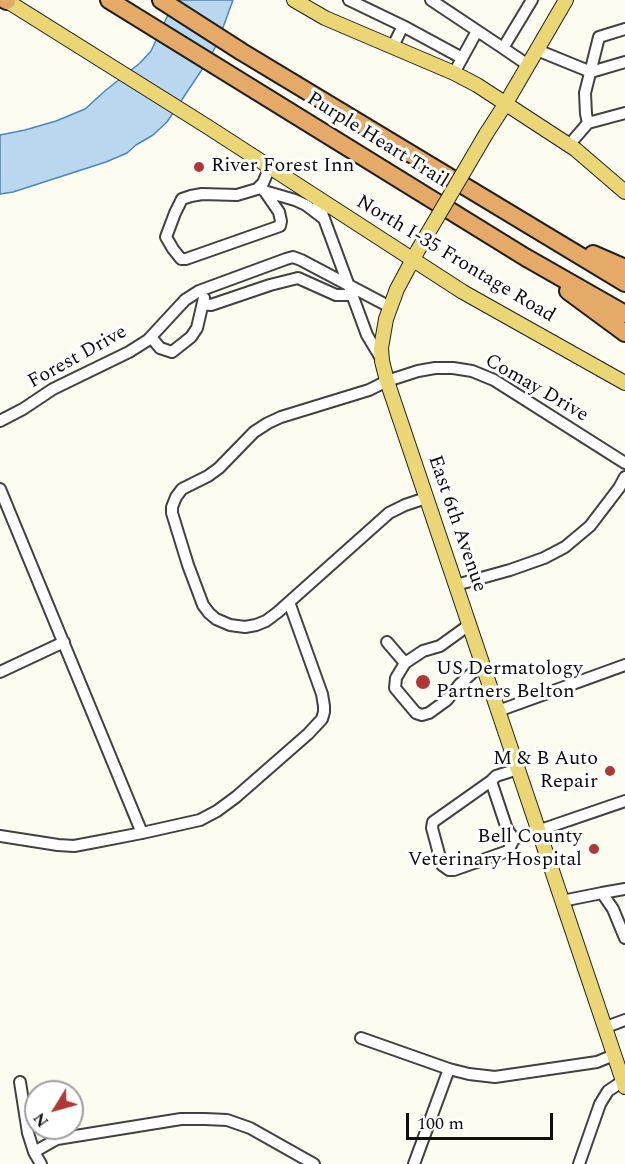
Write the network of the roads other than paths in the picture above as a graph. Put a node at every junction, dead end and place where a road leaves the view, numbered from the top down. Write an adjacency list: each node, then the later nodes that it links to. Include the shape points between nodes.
1 (5, 0): 24 (main road, North I-35 Frontage Road)
2 (161, 0): 28 (highway, Purple Heart Trail)
3 (294, 0): 12 (main road, via 325,18)
4 (349, 0): 9 (street)
5 (431, 0): 11 (street)
6 (532, 0): 13 (street)
7 (110, 1): 31 (highway, Purple Heart Trail)
8 (562, 2): 14 (main road, East 6th Avenue)
9 (403, 26): 12 (street); 15 (street)
10 (625, 29): 18 (street, via 599,38)
11 (477, 31): 13 (street); 15 (street)
12 (393, 46): 19 (main road)
13 (503, 48): 17 (street)
14 (537, 50): 17 (main road, East 6th Avenue); 18 (street)
15 (462, 58): 19 (street)
16 (625, 62): 18 (street)
17 (528, 65): 20 (main road, East 6th Avenue)
18 (591, 72): 22 (street, via 585,93)
19 (454, 73): 20 (main road)
20 (506, 103): 23 (main road); 30 (main road, East 6th Avenue, bridge)
21 (625, 113): 22 (street)
22 (588, 123): 23 (street)
23 (569, 145): 26 (main road)
24 (270, 167): 25 (street); 27 (main road, North I-35 Frontage Road)
25 (262, 188): 25 (street, via 237,195 182,199 166,237 173,249 181,259 186,259 280,226 279,212); 29 (street, via 306,205)
26 (625, 192)
27 (316, 197): 29 (street); 30 (main road, North I-35 Frontage Road)
28 (510, 213): 32 (highway); 33 (highway, Purple Heart Trail)
29 (323, 218): 35 (street)
30 (415, 255): 37 (main road, East 6th Avenue); 43 (main road, North I-35 Frontage Road, via 473,298)
31 (525, 257): 38 (highway, Purple Heart Trail); 39 (highway)
32 (625, 268)
33 (625, 283)
34 (205, 289): 35 (street, Forest Drive, via 293,257); 36 (street); 40 (street, Forest Drive, via 185,300)
35 (350, 290): 36 (street, via 336,295 298,278 211,305); 37 (street, Forest Drive); 41 (street)
36 (203, 304): 40 (street, via 197,328 172,352 160,348)
37 (390, 308): 41 (main road, East 6th Avenue)
38 (625, 314)
39 (625, 333)
40 (151, 337): 44 (street, Forest Drive)
41 (382, 361): 42 (main road, East 6th Avenue)
42 (387, 381): 45 (street, Comay Drive, via 435,368 472,371); 48 (main road, East 6th Avenue); 50 (street, Comay Drive, via 268,423 219,468 182,489 176,497 172,513 188,565 209,613 230,625 245,627 266,621)
43 (625, 382)
44 (0, 421)
45 (625, 463)
46 (625, 477): 49 (street, via 590,526 565,547 510,570)
47 (0, 489): 52 (street)
48 (426, 498): 49 (main road, East 6th Avenue); 50 (street, Comay Drive, via 389,513)
49 (456, 585): 51 (main road, East 6th Avenue)
50 (289, 602): 63 (street, via 322,694 322,719 217,811 200,820)
51 (469, 626): 54 (street); 55 (main road, East 6th Avenue)
52 (64, 642): 57 (street); 63 (street)
53 (387, 642): 54 (street)
54 (405, 663): 55 (street, via 395,688 422,715 447,700)
55 (482, 664): 58 (main road, East 6th Avenue)
56 (625, 665): 58 (street)
57 (0, 672)
58 (498, 711): 59 (main road, East 6th Avenue)
59 (518, 769): 60 (street); 62 (main road, East 6th Avenue)
60 (491, 781): 65 (street); 65 (street, via 434,822 432,828 442,865 454,870 508,851)
61 (625, 801): 62 (street)
62 (539, 831): 65 (street); 68 (main road, East 6th Avenue)
63 (142, 834): 64 (street, via 74,846)
64 (0, 836)
65 (514, 839)
66 (625, 889): 67 (street)
67 (602, 893): 68 (street); 69 (street, via 614,909)
68 (562, 901): 71 (main road, East 6th Avenue)
69 (625, 938)
70 (625, 1020): 71 (street)
71 (606, 1027): 73 (main road, East 6th Avenue)
72 (361, 1038): 74 (street)
73 (614, 1055): 74 (street, via 597,1062 495,1077); 76 (main road, East 6th Avenue)
74 (449, 1069): 80 (street)
75 (20, 1082): 77 (street)
76 (624, 1084): 81 (street, via 608,1091 600,1104)
77 (34, 1152): 78 (street); 79 (street, via 57,1139 181,1119 206,1119 227,1120 250,1128)
78 (41, 1164)
79 (314, 1164)
80 (414, 1164)
81 (579, 1164)

